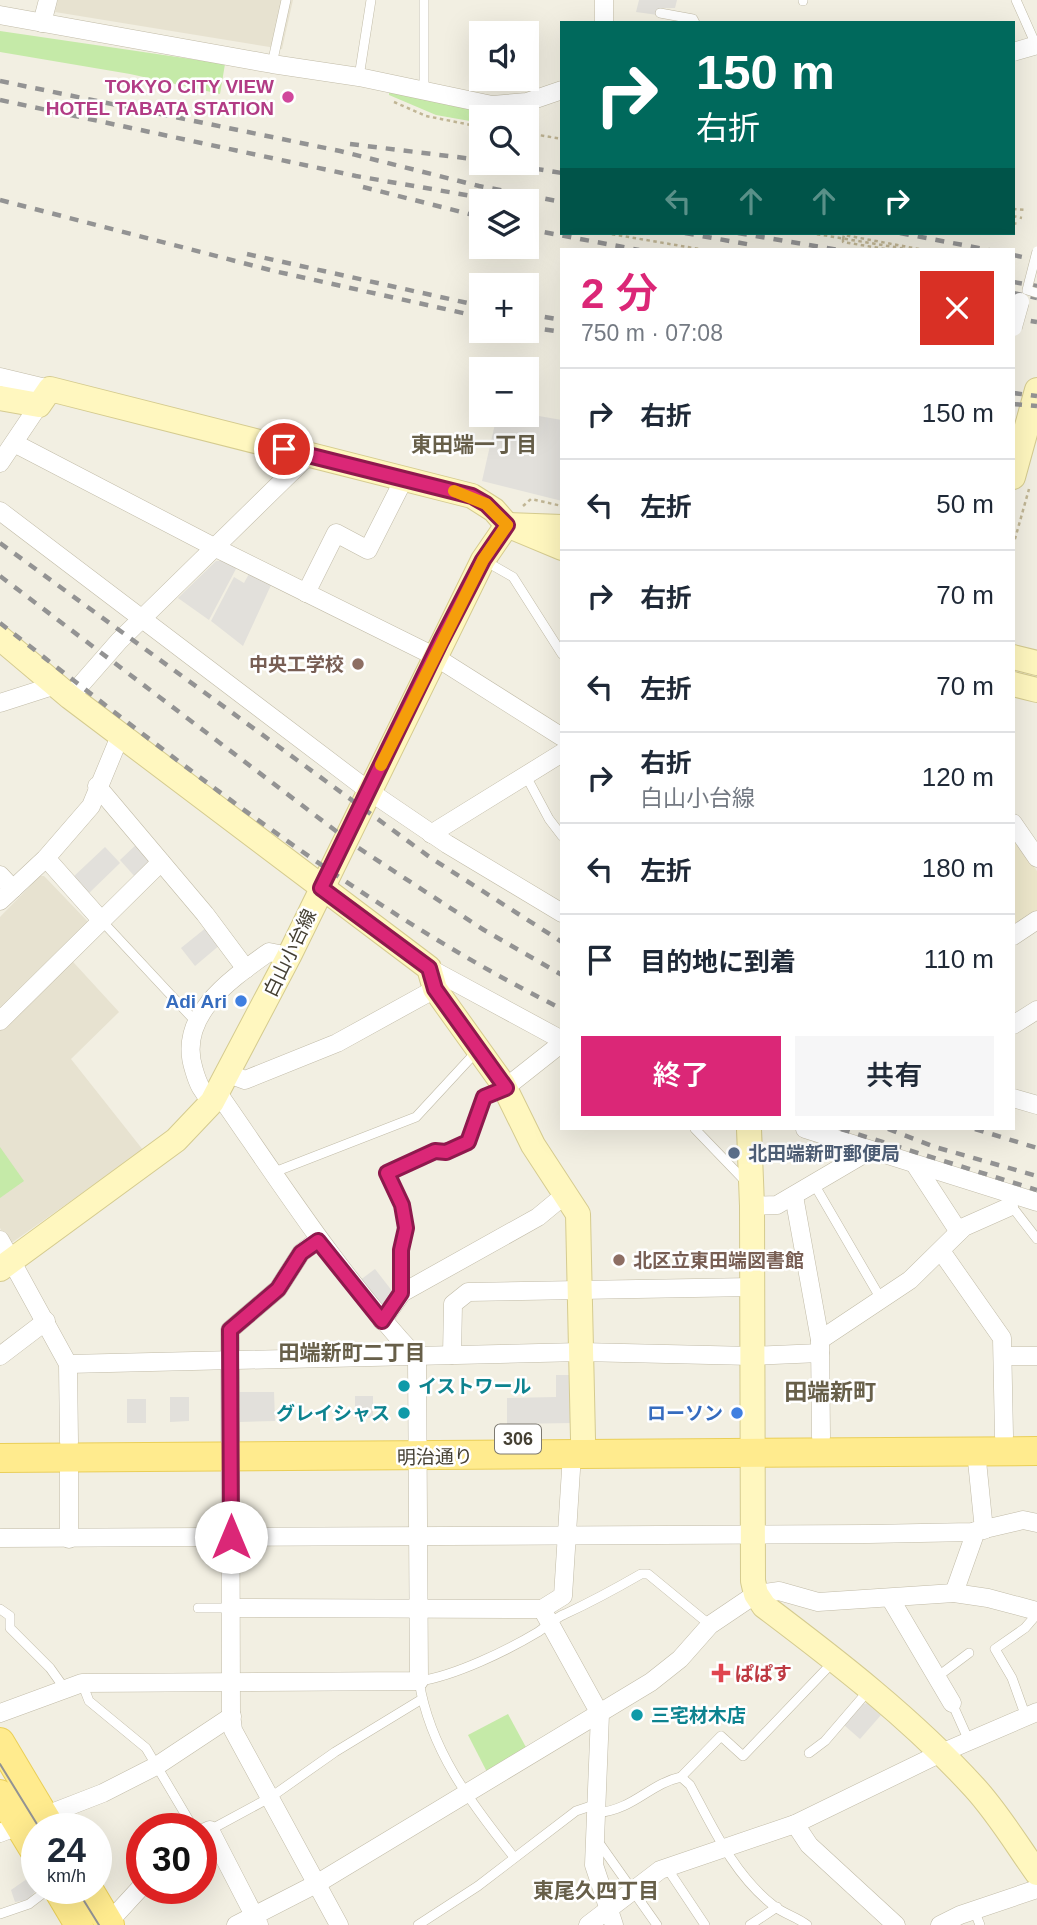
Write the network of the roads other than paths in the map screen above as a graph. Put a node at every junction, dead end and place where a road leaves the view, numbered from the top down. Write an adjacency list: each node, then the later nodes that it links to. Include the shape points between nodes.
1 (48, 0): 11 (street)
2 (286, 0): 14 (lane)
3 (371, 0): 15 (lane)
4 (424, 0): 16 (lane)
5 (604, 0): 9 (street)
6 (1016, 0): 12 (lane)
7 (660, 13): 10 (lane)
8 (0, 16): 11 (street)
9 (604, 21)
10 (694, 21)
11 (42, 23): 14 (street)
12 (1037, 45): 13 (street)
13 (1015, 51)
14 (272, 65): 15 (street)
15 (359, 77): 16 (street)
16 (424, 90): 17 (street, via 492,105 527,102)
17 (560, 91)
18 (1037, 251): 19 (lane, bridge, via 1027,290)
19 (1037, 293)
20 (1020, 302): 21 (street, bridge)
21 (1015, 320)
22 (0, 377): 24 (street)
23 (1037, 390): 30 (street)
24 (50, 395): 25 (street); 26 (street); 27 (street)
25 (0, 398)
26 (15, 443): 28 (street); 34 (street)
27 (309, 455): 29 (street); 34 (street)
28 (0, 463)
29 (404, 479): 32 (street, via 472,496); 36 (street, via 368,550 336,533)
30 (1022, 481)
31 (0, 511): 37 (street)
32 (507, 525): 33 (street); 35 (street, 白山小台線)
33 (559, 534)
34 (214, 547): 36 (street); 37 (street)
35 (483, 560): 39 (lane, via 513,577); 40 (street, 白山小台線)
36 (306, 593): 40 (street)
37 (142, 618): 45 (street); 52 (street)
38 (0, 638): 45 (street)
39 (560, 651)
40 (434, 656): 48 (street); 52 (street, 白山小台線)
41 (1015, 658): 42 (street)
42 (1037, 663)
43 (1015, 684): 44 (street)
44 (1037, 690)
45 (63, 691): 46 (street); 47 (street)
46 (0, 703)
47 (120, 736): 51 (street); 60 (street)
48 (560, 736)
49 (560, 754): 50 (street)
50 (526, 776): 54 (street); 55 (lane)
51 (97, 786): 56 (street, via 91,806); 58 (street)
52 (369, 791): 54 (street); 60 (street, 白山小台線)
53 (1015, 826): 57 (street)
54 (431, 834): 61 (street)
55 (560, 834)
56 (46, 858): 59 (street); 62 (street)
57 (1037, 858)
58 (161, 862): 62 (street); 66 (street)
59 (4, 888)
60 (321, 888): 65 (street, 白山小台線); 67 (street)
61 (560, 912)
62 (102, 920): 69 (street); 70 (lane)
63 (1037, 920): 64 (street)
64 (1015, 935)
65 (289, 956): 66 (street, via 269,952); 76 (street, 白山小台線)
66 (246, 969): 70 (street, via 221,989)
67 (432, 979): 72 (street); 74 (street); 76 (street, via 337,1043)
68 (1037, 1010): 71 (street)
69 (0, 1021)
70 (196, 1022): 76 (street, via 190,1040 191,1061 200,1090)
71 (1015, 1024)
72 (560, 1041)
73 (560, 1044): 75 (street)
74 (478, 1049): 75 (street); 84 (lane, via 416,1117)
75 (506, 1088): 86 (street, via 533,1145); 98 (lane, via 484,1097 468,1142 387,1173 402,1205 406,1228)
76 (220, 1090): 84 (street); 95 (street, 白山小台線, via 176,1140)
77 (1015, 1099): 78 (street)
78 (1037, 1105)
79 (696, 1130): 88 (lane)
80 (749, 1130): 88 (street)
81 (808, 1130): 82 (street)
82 (869, 1151): 83 (street); 85 (street)
83 (916, 1166): 89 (street); 91 (street)
84 (272, 1173): 93 (street)
85 (814, 1184): 87 (street); 99 (lane)
86 (567, 1194): 97 (street, via 579,1221); 98 (street, via 538,1217)
87 (794, 1196): 88 (street, via 777,1205); 102 (street)
88 (752, 1197): 96 (street)
89 (1011, 1201): 90 (street); 91 (street); 92 (lane)
90 (1037, 1202)
91 (959, 1233): 94 (street)
92 (1037, 1239)
93 (318, 1241): 101 (street); 110 (street, via 301,1253 278,1289 230,1330)
94 (941, 1251): 99 (street); 107 (street, via 1002,1338)
95 (4, 1256): 100 (street)
96 (752, 1287): 97 (street); 106 (street)
97 (580, 1289): 103 (street); 104 (street, via 468,1292 453,1304)
98 (401, 1293): 101 (street)
99 (881, 1299): 102 (street)
100 (46, 1321): 105 (street); 111 (street)
101 (382, 1321): 109 (street)
102 (820, 1346): 106 (street); 114 (street)
103 (581, 1352): 104 (street); 106 (street); 116 (street)
104 (452, 1355): 109 (street)
105 (0, 1356)
106 (752, 1356): 117 (street)
107 (1003, 1356): 108 (street); 112 (street)
108 (1037, 1356)
109 (417, 1358): 110 (street); 119 (street)
110 (230, 1360): 111 (street); 118 (street)
111 (68, 1364): 120 (street)
112 (1004, 1436): 113 (main road, 明治通り / 306); 114 (main road, 明治通り / 306)
113 (1037, 1436)
114 (821, 1437): 117 (main road, 明治通り / 306)
115 (0, 1442): 120 (main road, 明治通り / 306)
116 (577, 1447): 117 (main road, 明治通り / 306); 119 (main road, 明治通り / 306); 126 (street)
117 (753, 1447): 121 (main road, 明治通り / 306); 127 (street)
118 (231, 1448): 119 (main road, 明治通り / 306); 120 (main road, 明治通り / 306); 129 (street)
119 (419, 1448): 128 (street)
120 (69, 1450): 123 (main road, 明治通り / 306); 131 (street)
121 (976, 1451): 122 (main road, 明治通り / 306); 125 (street)
122 (1037, 1451)
123 (0, 1458)
124 (1037, 1523): 125 (street, via 1023,1520)
125 (980, 1530): 127 (street); 132 (street)
126 (568, 1535): 127 (street); 128 (street); 140 (street, via 564,1596)
127 (754, 1535): 133 (street)
128 (419, 1536): 129 (street); 135 (street)
129 (231, 1537): 131 (street); 137 (street)
130 (0, 1538): 131 (street)
131 (69, 1539)
132 (954, 1593): 134 (street); 139 (street)
133 (756, 1594): 134 (street, via 779,1591 818,1602); 141 (street); 143 (street, via 764,1606)
134 (890, 1598): 144 (street)
135 (419, 1607): 137 (street); 140 (street); 147 (street)
136 (198, 1608): 137 (lane)
137 (231, 1608): 145 (street)
138 (0, 1609): 146 (lane, via 10,1616 10,1628)
139 (1037, 1612): 152 (lane, via 1025,1628 995,1649)
140 (546, 1617): 141 (lane, via 583,1607 640,1574 648,1574); 147 (lane); 151 (street)
141 (710, 1625): 151 (street, via 680,1659)
142 (969, 1653): 144 (lane)
143 (835, 1660): 148 (street); 159 (lane, via 743,1756 720,1736)
144 (937, 1678): 149 (street)
145 (231, 1680): 146 (street); 147 (street); 153 (street)
146 (74, 1686): 150 (street); 158 (lane, via 146,1748)
147 (421, 1690): 161 (lane, via 446,1762); 162 (lane)
148 (870, 1690): 156 (lane, via 825,1741); 157 (street)
149 (952, 1703): 154 (lane)
150 (0, 1713)
151 (600, 1714): 161 (street); 163 (street)
152 (1032, 1714): 154 (street)
153 (232, 1716): 158 (street); 162 (street, via 233,1730)
154 (968, 1741): 157 (street)
155 (0, 1742): 164 (main road)
156 (808, 1753)
157 (939, 1754): 169 (street); 175 (street, via 975,1788)
158 (158, 1765): 165 (street); 166 (lane)
159 (681, 1777): 163 (lane, via 670,1779 628,1807); 171 (lane, via 690,1785)
160 (0, 1794): 167 (main road)
161 (464, 1794): 173 (lane); 176 (street)
162 (271, 1797): 168 (lane); 176 (street)
163 (597, 1809): 170 (street); 173 (lane, via 576,1811)
164 (25, 1813)
165 (58, 1813)
166 (190, 1813)
167 (21, 1817)
168 (217, 1824)
169 (794, 1824): 171 (street); 198 (street, via 810,1845)
170 (596, 1838): 178 (lane); 185 (street, via 594,1865)
171 (724, 1850): 174 (street); 183 (lane)
172 (217, 1856): 187 (street)
173 (513, 1856): 192 (lane, via 478,1886)
174 (667, 1868): 178 (street); 195 (lane)
175 (1037, 1874)
176 (318, 1883): 187 (street); 191 (street)
177 (1037, 1889): 186 (street)
178 (632, 1890): 185 (street); 194 (lane)
179 (26, 1904): 184 (lane)
180 (67, 1904): 189 (main road)
181 (97, 1904): 188 (main road)
182 (126, 1904): 188 (street)
183 (777, 1908): 196 (lane); 197 (lane)
184 (0, 1914)
185 (612, 1917): 193 (street)
186 (977, 1917): 199 (street)
187 (256, 1920): 190 (street)
188 (109, 1924)
189 (79, 1925)
190 (236, 1925)
191 (339, 1925)
192 (418, 1925)
193 (588, 1925)
194 (657, 1925)
195 (705, 1925)
196 (750, 1925)
197 (807, 1925)
198 (896, 1925)
199 (940, 1925)

